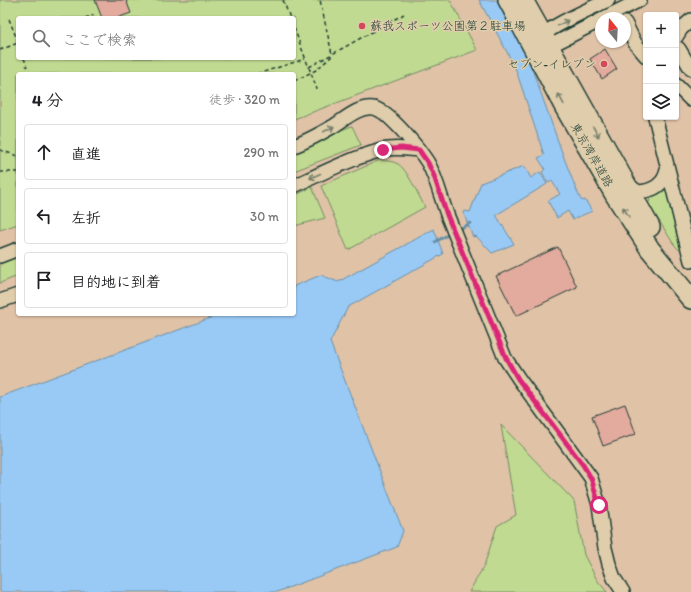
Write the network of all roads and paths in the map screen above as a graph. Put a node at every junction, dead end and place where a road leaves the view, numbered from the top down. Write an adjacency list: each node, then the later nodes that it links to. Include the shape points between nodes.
1 (283, 0): 11 (path)
2 (320, 0): 24 (path)
3 (508, 0): 19 (highway, 東京湾岸道路)
4 (523, 0): 19 (highway, 東京湾岸道路)
5 (608, 0): 19 (street, one-way to 5)
6 (640, 0): 7 (street)
7 (619, 10)
8 (404, 14): 24 (path)
9 (94, 15): 10 (path)
10 (91, 16)
11 (289, 16)
12 (9, 19): 18 (path)
13 (691, 20): 15 (street)
14 (595, 22): 19 (street)
15 (679, 32)
16 (296, 33): 25 (path)
17 (631, 35): 23 (street)
18 (16, 38)
19 (541, 42): 44 (highway, 東京湾岸道路, one-way to 44); 51 (highway, 東京湾岸道路, one-way to 19, via 650,249 614,195 583,141)
20 (16, 44): 22 (path)
21 (677, 48): 29 (street)
22 (0, 50)
23 (643, 52)
24 (332, 54): 28 (path); 31 (path, via 322,66)
25 (306, 58): 28 (path); 30 (path)
26 (25, 60): 27 (path)
27 (27, 67)
28 (309, 68): 31 (path)
29 (691, 69)
30 (263, 72)
31 (311, 73): 32 (path); 34 (path)
32 (296, 80)
33 (679, 88): 35 (street)
34 (317, 89)
35 (691, 100)
36 (656, 120): 41 (street)
37 (296, 145): 39 (street, one-way to 39, via 364,108 374,108 392,119)
38 (0, 150): 40 (path)
39 (419, 150): 45 (street, one-way to 45, via 383,150); 53 (street, via 428,163 506,358 518,379 591,478 599,505 609,564)
40 (16, 155)
41 (668, 170): 44 (street, via 660,185 651,190 638,192); 48 (street)
42 (0, 172): 43 (path)
43 (16, 172)
44 (624, 182): 49 (highway, 東京湾岸道路, via 657,239)
45 (296, 185)
46 (16, 250): 47 (street)
47 (0, 256)
48 (691, 261)
49 (691, 283)
50 (16, 296): 52 (street)
51 (691, 299)
52 (0, 301)
53 (623, 592)

